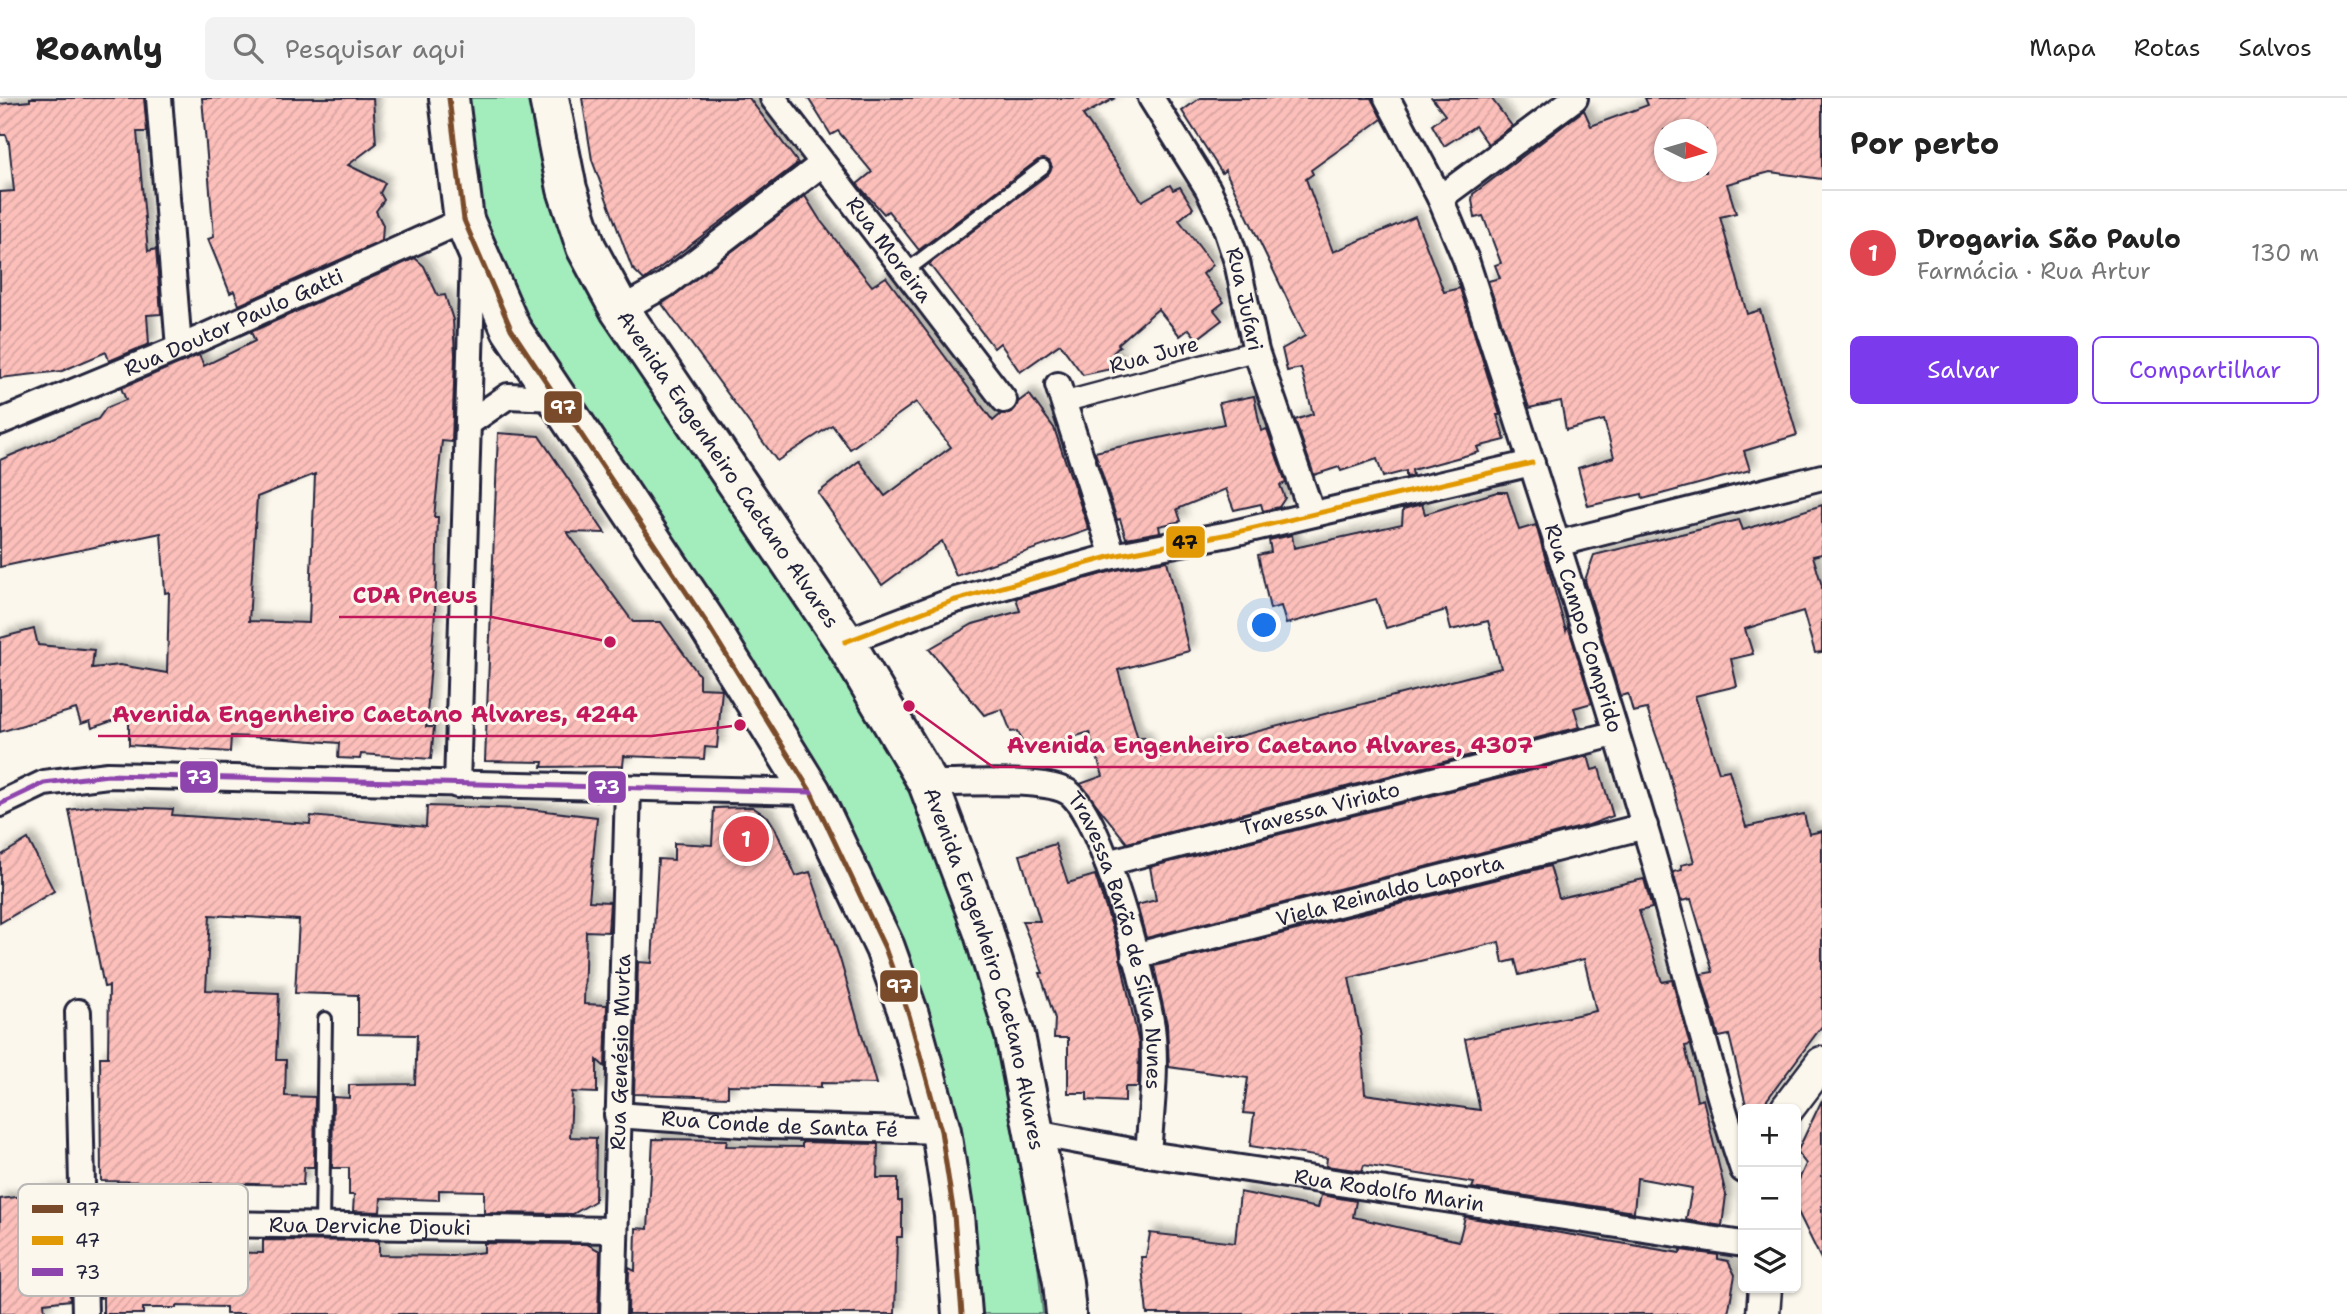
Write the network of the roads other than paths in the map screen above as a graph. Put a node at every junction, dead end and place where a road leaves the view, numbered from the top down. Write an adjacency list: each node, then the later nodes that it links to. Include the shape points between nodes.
1 (159, 98): 14 (street)
2 (449, 98): 11 (main road)
3 (549, 98): 13 (main road, Avenida Engenheiro Caetano Alvares, via 555,137 586,247)
4 (773, 98): 8 (street, Rua Moreira)
5 (1150, 98): 15 (street, Rua Jufari, via 1223,220 1237,261)
6 (1387, 98): 10 (street, Rua Campo Comprido)
7 (1575, 98): 10 (street)
8 (822, 164): 12 (street, Rua Moreira); 13 (street, via 665,285)
9 (1043, 167): 12 (lane)
10 (1440, 198): 21 (street, Rua Campo Comprido, via 1466,260)
11 (469, 232): 14 (street, Rua Doutor Paulo Gatti); 17 (main road, via 512,329); 20 (street)
12 (906, 271): 18 (street, Rua Moreira)
13 (620, 310): 26 (main road, Avenida Engenheiro Caetano Alvares)
14 (179, 348): 19 (street, Rua Doutor Paulo Gatti)
15 (1256, 351): 16 (street, Rua Jure); 23 (street, Rua Jufari)
16 (1061, 394): 25 (street)
17 (555, 398): 20 (street, via 508,396); 31 (main road, via 706,622)
18 (1004, 400)
19 (0, 422)
20 (469, 423): 29 (street)
21 (1532, 463): 23 (street); 24 (street, Rua Campo Comprido)
22 (1822, 477): 24 (street)
23 (1312, 514): 25 (street)
24 (1556, 544): 27 (street, Rua Campo Comprido)
25 (1113, 556): 26 (street, via 952,601)
26 (845, 642): 28 (main road, Avenida Engenheiro Caetano Alvares)
27 (1614, 733): 33 (street, Rua Campo Comprido); 34 (street, Travessa Viriato)
28 (928, 783): 34 (street, Travessa Barão de Silva Nunes, via 1023,784 1066,790 1089,815); 42 (main road, Avenida Engenheiro Caetano Alvares, via 983,930 1015,1035)
29 (457, 785): 30 (street); 32 (street, via 108,775 44,783)
30 (628, 789): 31 (street); 40 (street, Rua Genésio Murta)
31 (811, 792): 41 (main road, via 885,948)
32 (0, 804)
33 (1645, 826): 35 (street, Viela Reinaldo Laporta); 44 (street, Rua Campo Comprido)
34 (1107, 863): 35 (street, Travessa Barão de Silva Nunes)
35 (1134, 956): 43 (street, Travessa Barão de Silva Nunes, via 1149,1013 1153,1054)
36 (78, 1012): 45 (street)
37 (325, 1019): 47 (lane)
38 (1822, 1063): 39 (street)
39 (1791, 1104)
40 (617, 1115): 41 (street, Rua Conde de Santa Fé); 48 (street, Rua Genésio Murta)
41 (941, 1131): 54 (main road)
42 (1035, 1133): 43 (street, Rua Rodolfo Marin); 55 (main road, Avenida Engenheiro Caetano Alvares)
43 (1148, 1154): 49 (street, Rua Rodolfo Marin)
44 (1742, 1167)
45 (82, 1184)
46 (248, 1225): 47 (street, Rua Derviche Djouki)
47 (322, 1226): 48 (street, Rua Derviche Djouki)
48 (614, 1230): 53 (street, Rua Genésio Murta)
49 (1738, 1243)
50 (1765, 1293): 56 (street)
51 (85, 1296): 52 (street)
52 (85, 1314)
53 (613, 1314)
54 (962, 1314)
55 (1066, 1314)
56 (1763, 1314)

